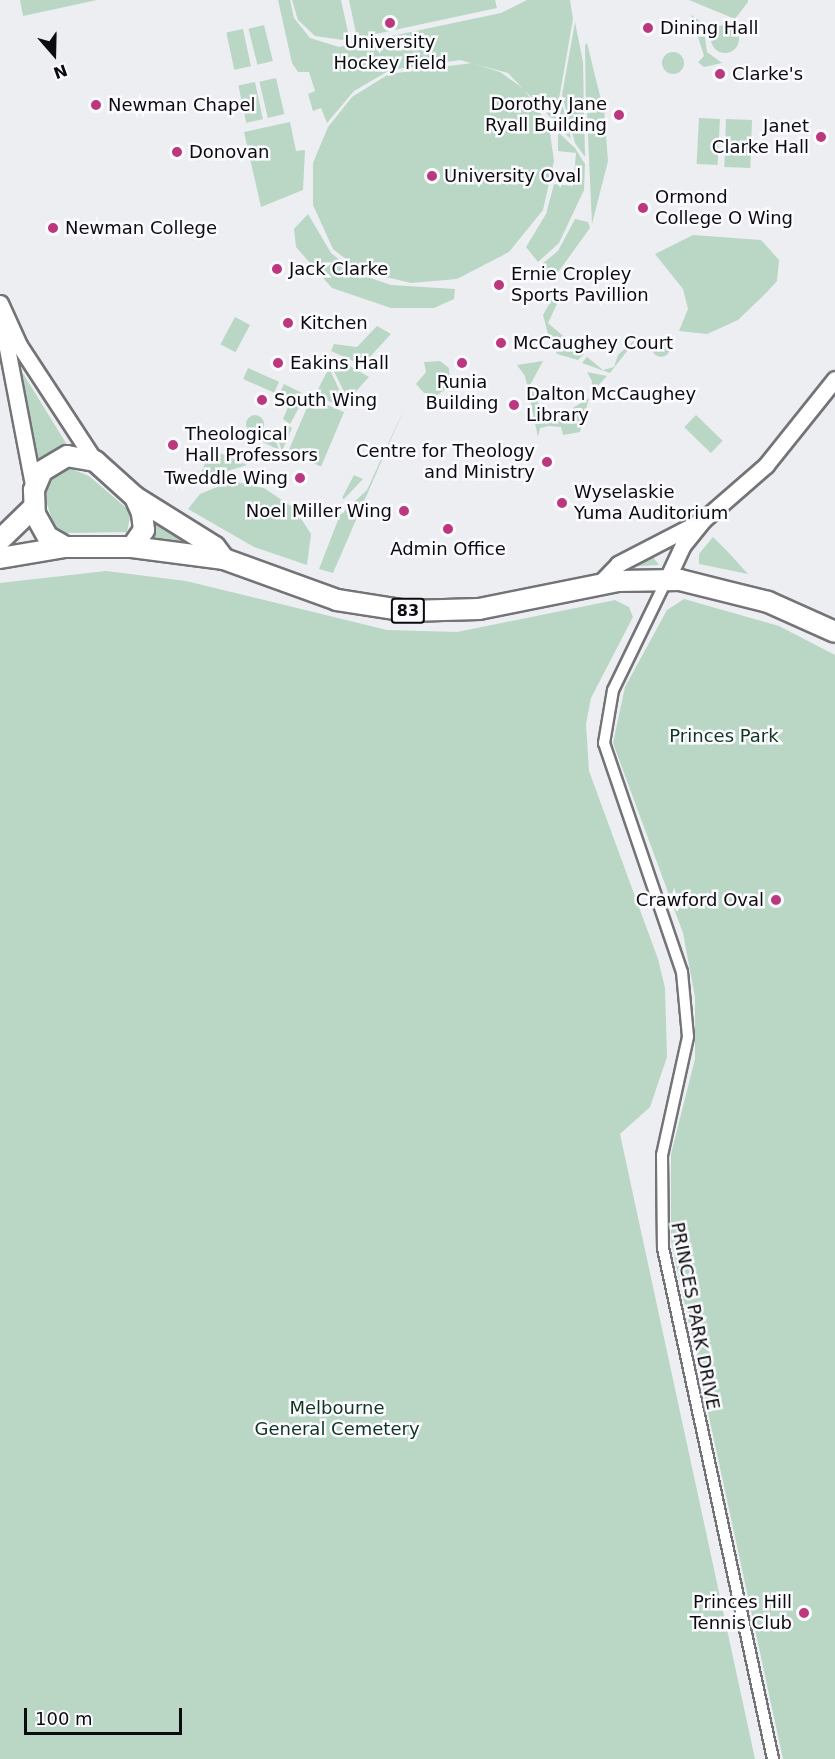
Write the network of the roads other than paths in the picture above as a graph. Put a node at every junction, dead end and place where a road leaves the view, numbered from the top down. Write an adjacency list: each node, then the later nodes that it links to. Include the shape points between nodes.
1 (0, 303): 4 (main road, via 19,345)
2 (0, 313): 6 (main road)
3 (835, 379): 7 (main road, via 773,457)
4 (95, 461): 5 (highway, 83); 6 (highway, via 76,456 55,459 42,471)
5 (135, 497): 10 (highway, 83, via 145,526); 12 (highway, 83, via 215,547)
6 (34, 499): 8 (highway); 9 (highway, via 46,534)
7 (703, 520): 13 (main road, via 683,545); 14 (main road, via 618,564)
8 (0, 540)
9 (64, 546): 10 (highway, 83); 11 (highway, 83)
10 (132, 547): 12 (highway, 83)
11 (0, 558)
12 (224, 559): 14 (highway, 83, via 324,597 408,611 479,609)
13 (668, 579): 14 (highway, 83); 15 (highway, 83, via 768,602); 16 (street, PRINCES PARK DRIVE, via 609,700 603,743 681,972 688,1037 662,1155 663,1248)
14 (598, 585)
15 (835, 632)
16 (773, 1759)

